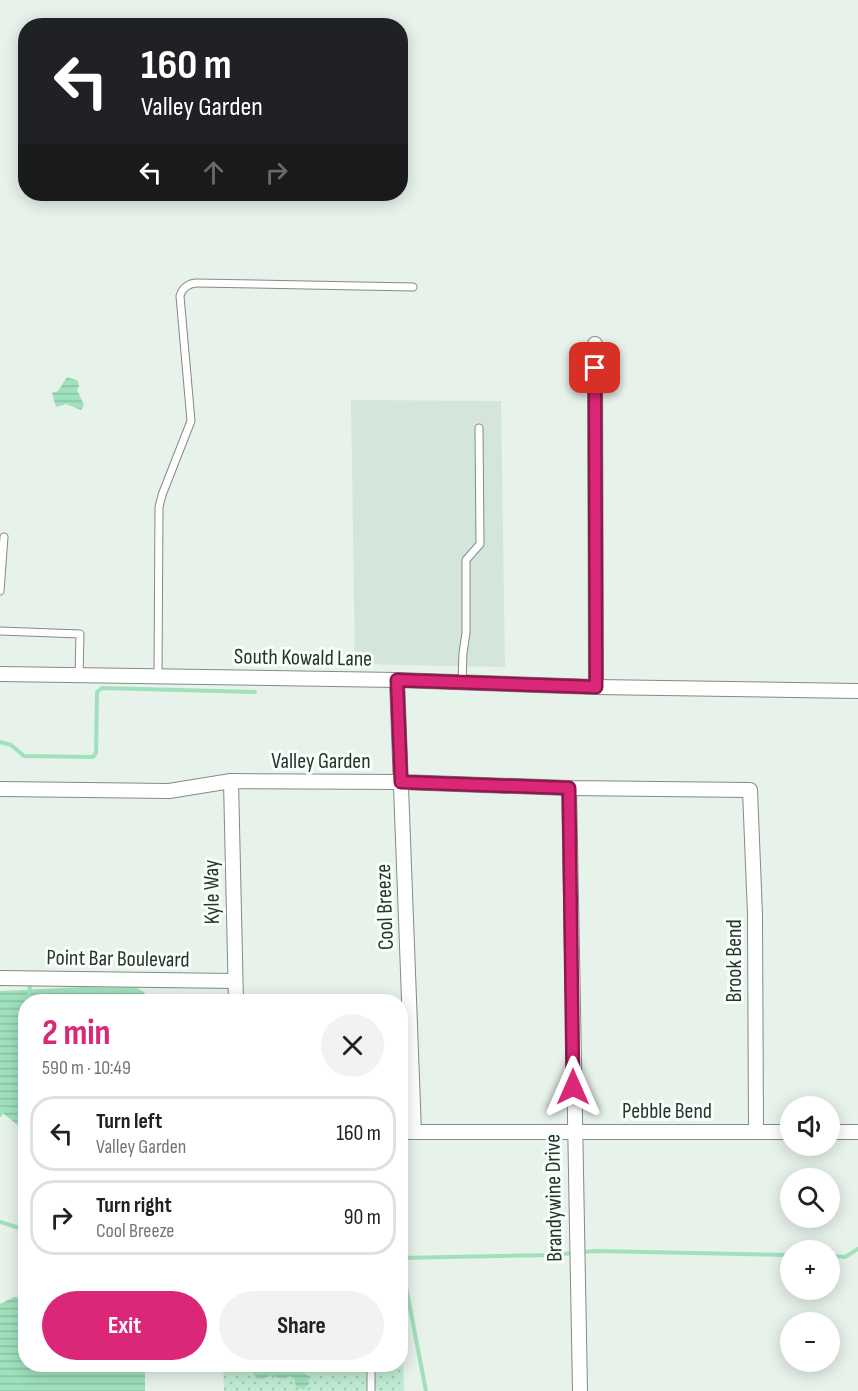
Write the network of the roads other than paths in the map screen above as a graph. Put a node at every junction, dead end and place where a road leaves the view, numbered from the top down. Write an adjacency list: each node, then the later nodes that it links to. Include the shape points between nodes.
1 (413, 287): 9 (lane, via 197,283 181,292 191,422 160,501)
2 (595, 344): 12 (street)
3 (479, 428): 11 (lane, via 480,544 466,560)
4 (4, 537): 5 (lane)
5 (0, 591)
6 (0, 631): 8 (lane, via 80,634)
7 (0, 675): 8 (street, South Kowald Lane)
8 (79, 676): 9 (street, South Kowald Lane)
9 (158, 677): 10 (street, South Kowald Lane)
10 (397, 680): 11 (street, South Kowald Lane); 15 (street, Cool Breeze)
11 (462, 682): 12 (street, South Kowald Lane)
12 (596, 687): 13 (street, South Kowald Lane)
13 (858, 691)
14 (231, 781): 15 (street, Valley Garden); 17 (street, Valley Garden, via 169,791); 20 (street, Kyle Way)
15 (401, 782): 16 (street, Valley Garden); 22 (street, Cool Breeze)
16 (569, 788): 18 (street, Valley Garden); 24 (street, Brandywine Drive)
17 (0, 789)
18 (750, 790): 25 (street, Brook Bend)
19 (0, 978): 20 (street, Point Bar Boulevard)
20 (235, 981): 21 (street, Kyle Way)
21 (236, 994)
22 (405, 994)
23 (408, 1132): 24 (street, Pebble Bend)
24 (574, 1132): 25 (street, Pebble Bend); 31 (street, Brandywine Drive)
25 (756, 1132): 26 (street, Pebble Bend)
26 (780, 1132)
27 (840, 1132): 28 (street)
28 (858, 1132)
29 (371, 1373): 30 (lane)
30 (371, 1391)
31 (579, 1391)

